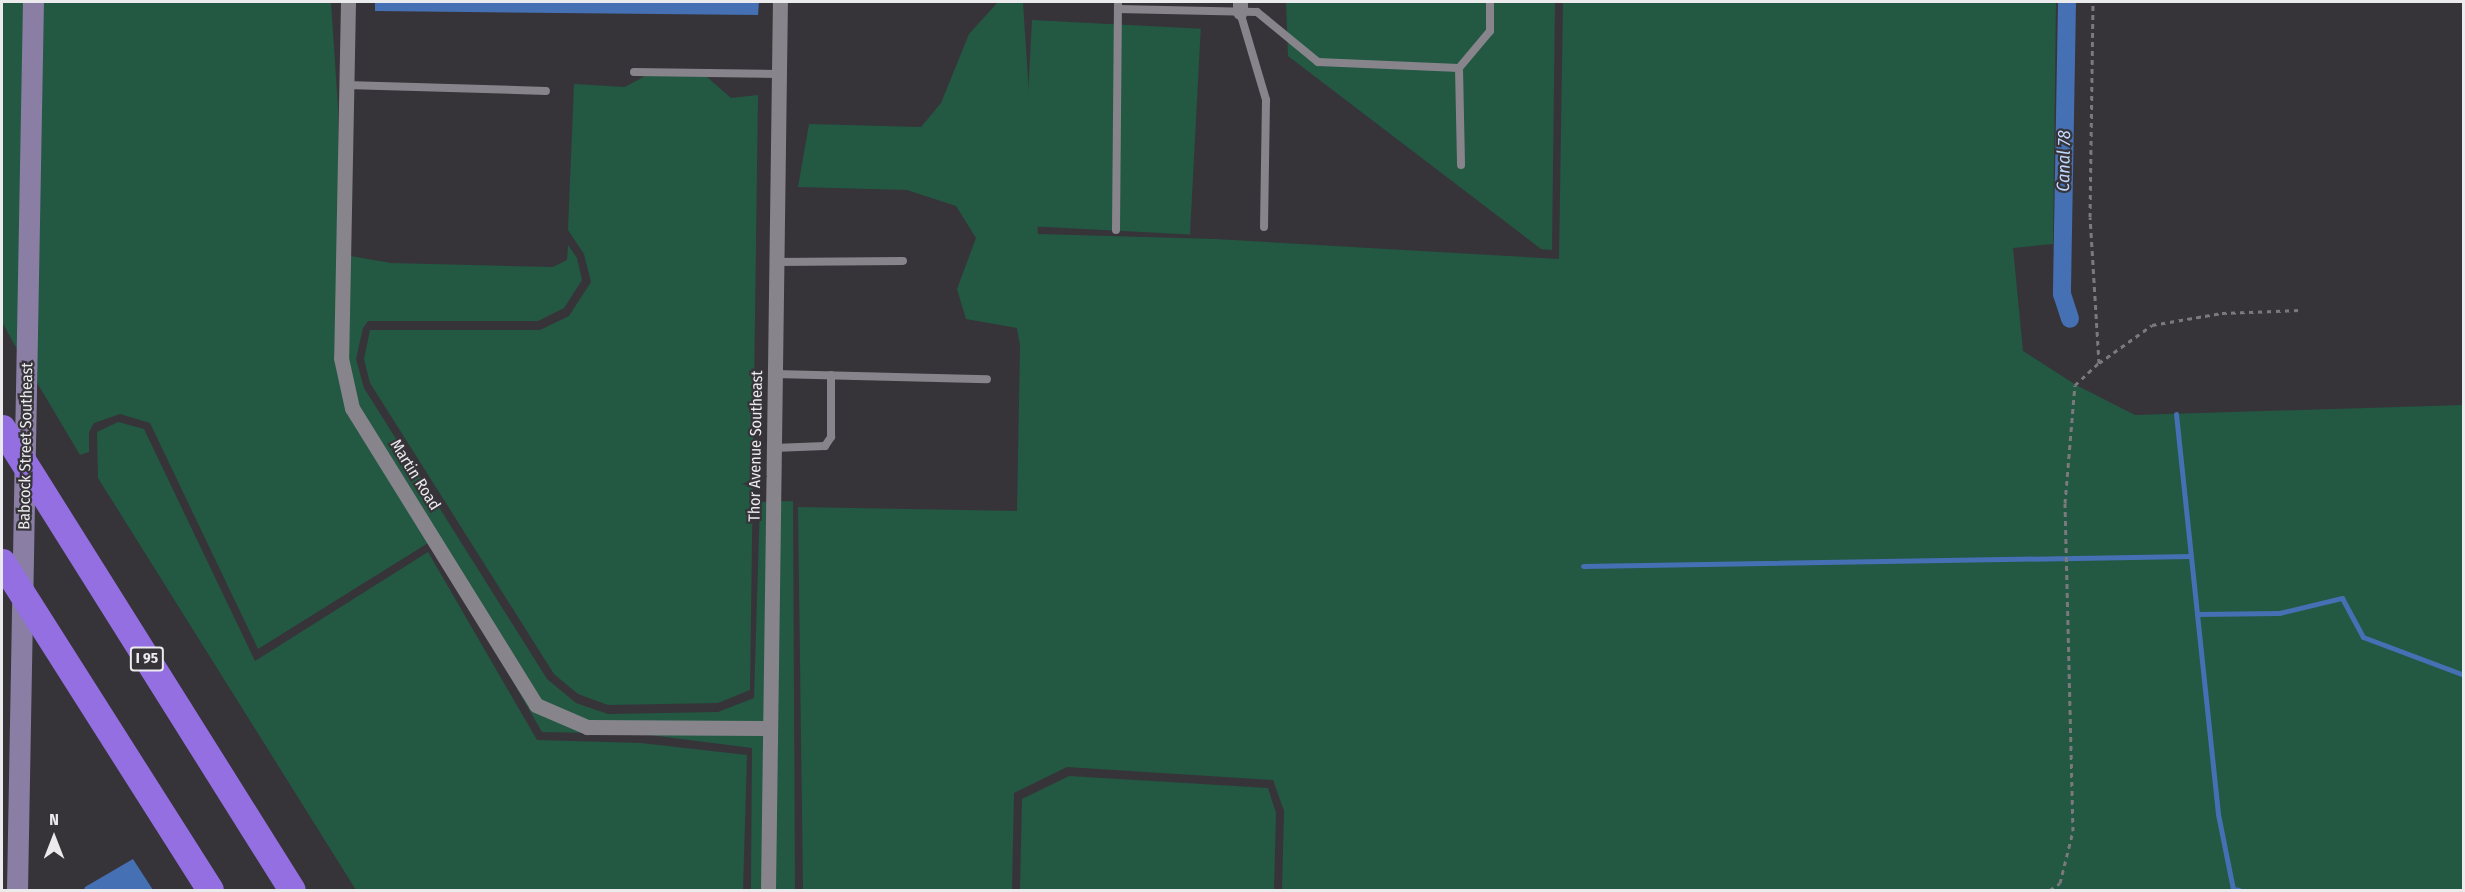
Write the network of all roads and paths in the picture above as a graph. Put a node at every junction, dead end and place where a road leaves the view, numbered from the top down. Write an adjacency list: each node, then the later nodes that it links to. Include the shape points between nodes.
1 (33, 2): 27 (main road, Babcock Street Southeast)
2 (348, 2): 11 (street, Martin Road)
3 (780, 2): 10 (street, Thor Avenue Southeast)
4 (1490, 2): 8 (lane, via 1490,32)
5 (2093, 2): 19 (path, via 2090,217)
6 (1118, 5): 7 (lane); 15 (lane)
7 (1240, 7): 8 (lane, via 1257,12 1318,62); 14 (lane, via 1266,100)
8 (1459, 68): 13 (lane)
9 (634, 72): 10 (lane)
10 (778, 74): 17 (street, Thor Avenue Southeast)
11 (345, 85): 12 (lane); 26 (street, Martin Road, via 341,358 352,408 536,705 587,727)
12 (546, 91)
13 (1461, 165)
14 (1264, 227)
15 (1116, 230)
16 (903, 261): 17 (lane)
17 (776, 262): 20 (street, Thor Avenue Southeast)
18 (2300, 310): 19 (path, via 2222,313 2152,325)
19 (2099, 363): 31 (path, via 2076,385 2065,503 2073,831 2060,883)
20 (774, 374): 21 (lane); 24 (street, Thor Avenue Southeast)
21 (831, 375): 22 (lane); 24 (lane, via 831,437 825,447)
22 (987, 379)
23 (2, 428): 29 (highway, I 95)
24 (774, 448): 26 (street, Thor Avenue Southeast)
25 (2, 562): 28 (highway)
26 (770, 728): 30 (street, Thor Avenue Southeast)
27 (17, 891)
28 (210, 891)
29 (292, 891)
30 (768, 891)
31 (2050, 891)

